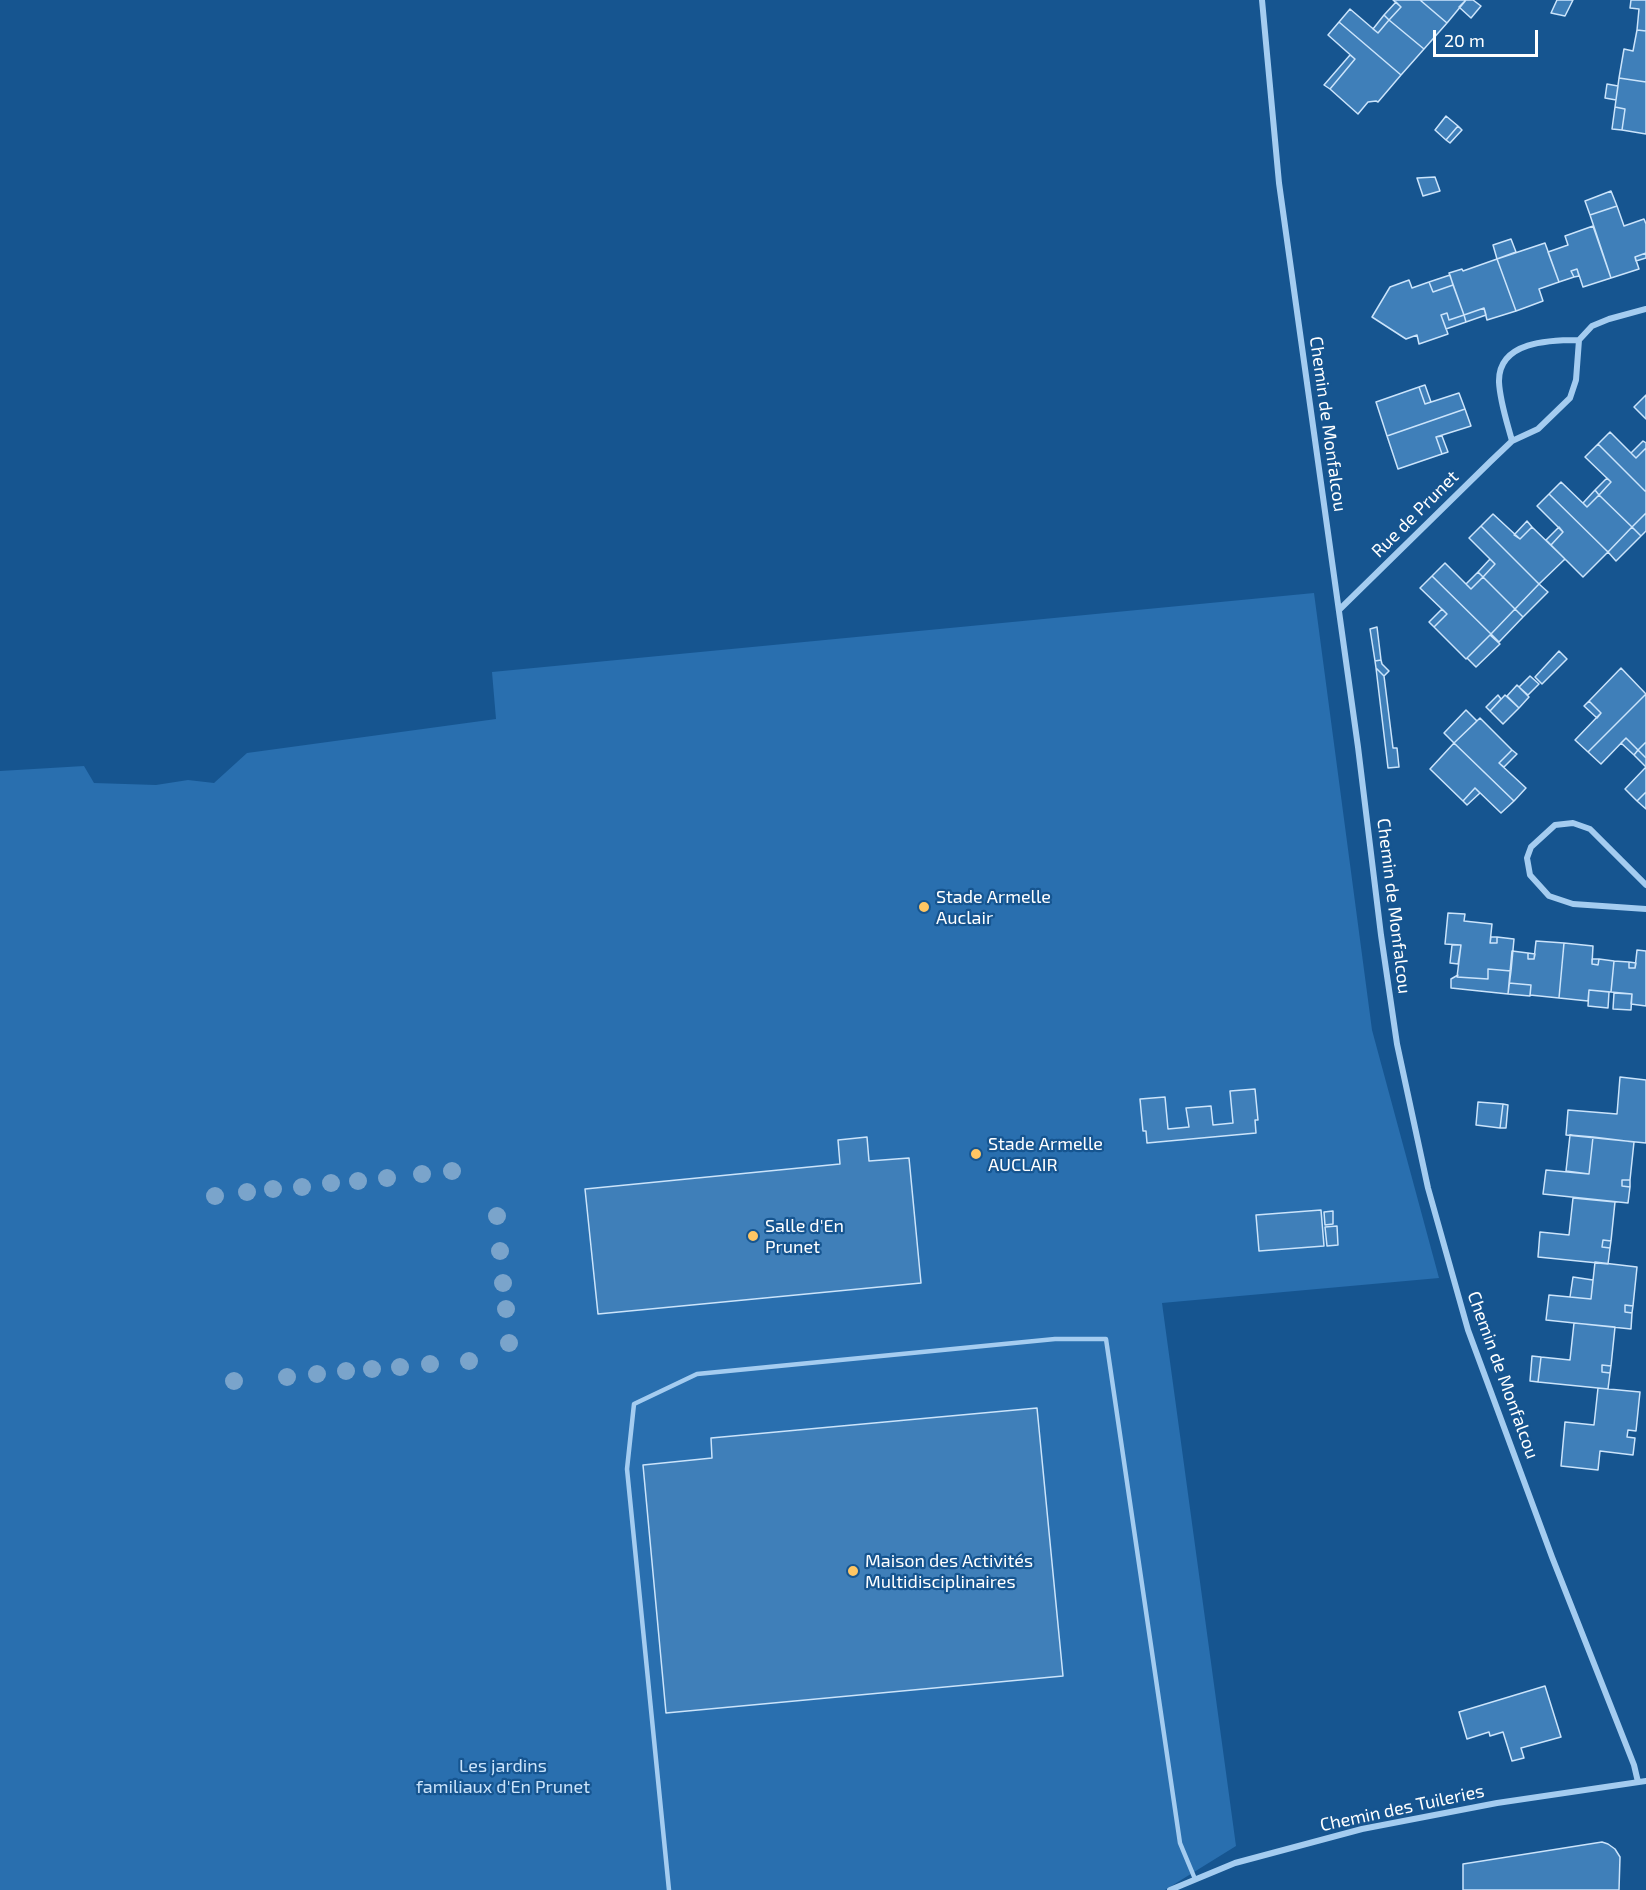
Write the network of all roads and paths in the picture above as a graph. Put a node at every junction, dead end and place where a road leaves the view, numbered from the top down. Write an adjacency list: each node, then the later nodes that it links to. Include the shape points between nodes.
1 (1262, 0): 5 (street, Chemin de Monfalcou, via 1279,183)
2 (1646, 309): 3 (street, via 1592,326)
3 (1579, 339): 4 (street, Rue de Prunet, via 1576,380 1570,398 1538,429); 4 (street, via 1532,344 1509,355 1502,365 1501,396)
4 (1512, 441): 5 (street, Rue de Prunet)
5 (1340, 609): 9 (street, Chemin de Monfalcou, via 1397,1044 1428,1188 1468,1330)
6 (1646, 885): 7 (street, via 1590,829 1573,822 1555,825 1531,847 1527,858 1530,875 1549,896 1573,904)
7 (1646, 909)
8 (1646, 1781): 9 (street, Chemin des Tuileries)
9 (1638, 1782): 10 (street, Chemin des Tuileries, via 1362,1829 1235,1863)
10 (1195, 1879): 11 (lane, via 1180,1843 1106,1339 1055,1339 697,1374 634,1404 627,1469); 12 (street, Chemin des Tuileries)
11 (669, 1890)
12 (1170, 1890)

